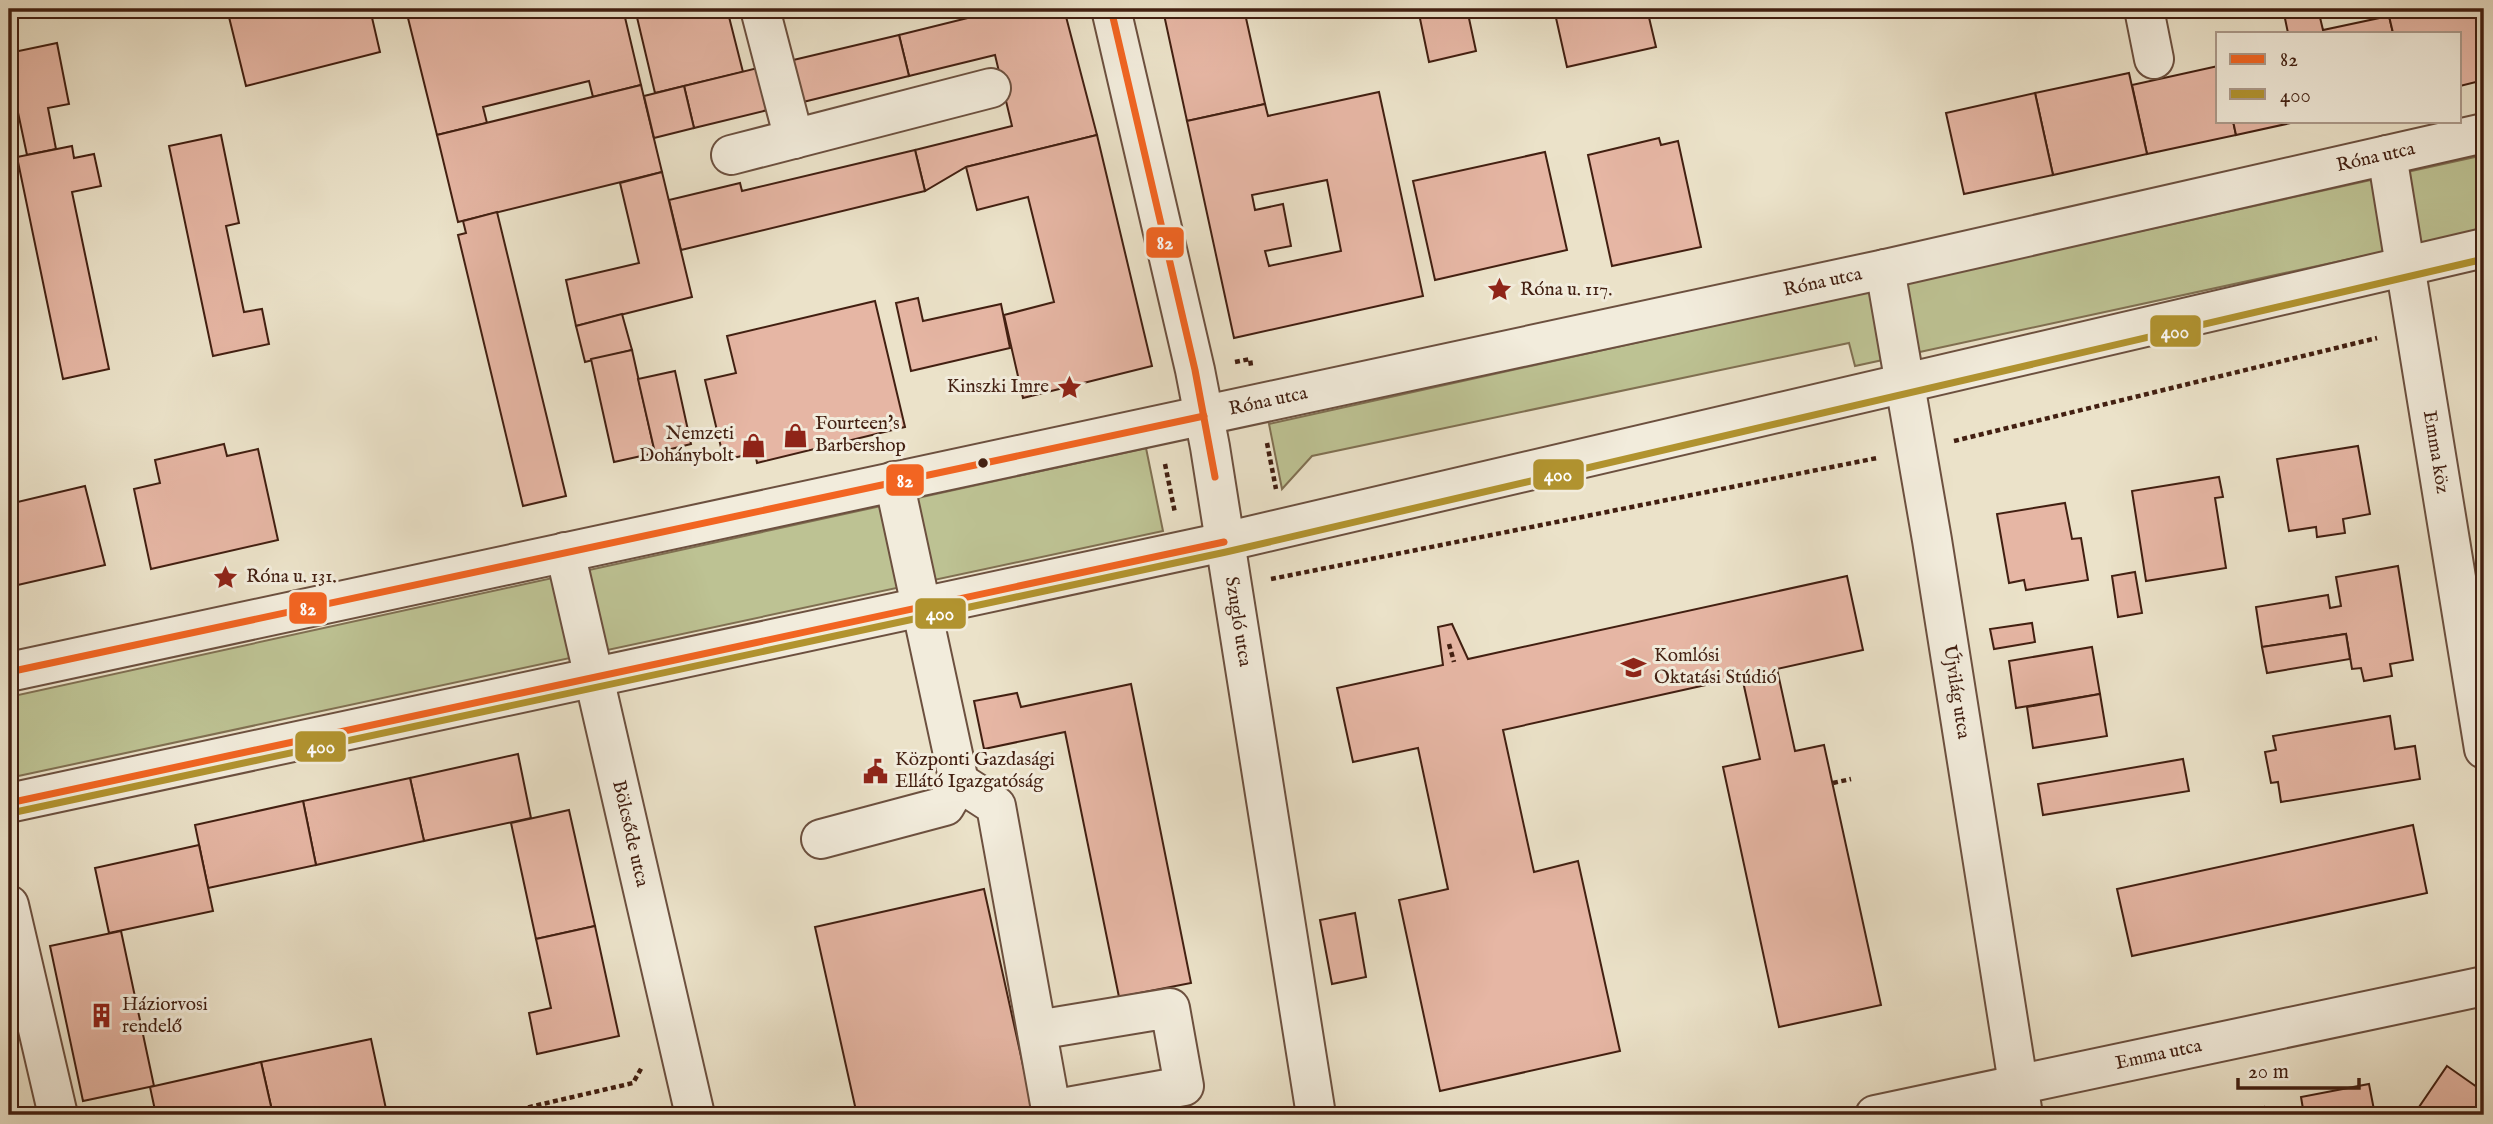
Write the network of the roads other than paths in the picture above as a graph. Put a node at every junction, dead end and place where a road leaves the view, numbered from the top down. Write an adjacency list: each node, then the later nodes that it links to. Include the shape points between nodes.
1 (760, 9): 7 (street)
2 (1111, 9): 14 (street, Szugló utca)
3 (2144, 9): 4 (street)
4 (2154, 59)
5 (991, 88): 7 (street)
6 (2484, 133): 9 (street, Róna utca)
7 (794, 139): 8 (street)
8 (731, 155)
9 (2386, 155): 11 (street, Emma köz); 12 (street, Róna utca)
10 (2484, 248): 11 (street)
11 (2405, 267): 13 (street); 21 (street, Emma köz)
12 (1885, 269): 13 (street, Újvilág utca); 14 (street, Róna utca)
13 (1906, 383): 16 (street); 28 (street, Újvilág utca)
14 (1204, 416): 15 (street, Róna utca); 16 (street, Szugló utca)
15 (894, 481): 17 (street, Róna utca); 18 (street)
16 (1224, 542): 18 (street); 32 (street, Szugló utca)
17 (565, 552): 19 (street, Róna utca); 20 (street, Bölcsőde utca)
18 (920, 607): 20 (street); 22 (street)
19 (9, 672)
20 (593, 678): 23 (street); 31 (street, Bölcsőde utca)
21 (2484, 740)
22 (959, 782): 24 (street, via 945,806); 27 (street, via 996,806)
23 (9, 803)
24 (821, 838)
25 (9, 905): 30 (street)
26 (2484, 986): 28 (street, Emma utca)
27 (1037, 1030): 29 (street); 29 (street, via 1170,1008 1184,1086)
28 (2021, 1100): 33 (street, Emma utca)
29 (1052, 1113)
30 (58, 1115)
31 (695, 1115)
32 (1316, 1115)
33 (1875, 1115)

